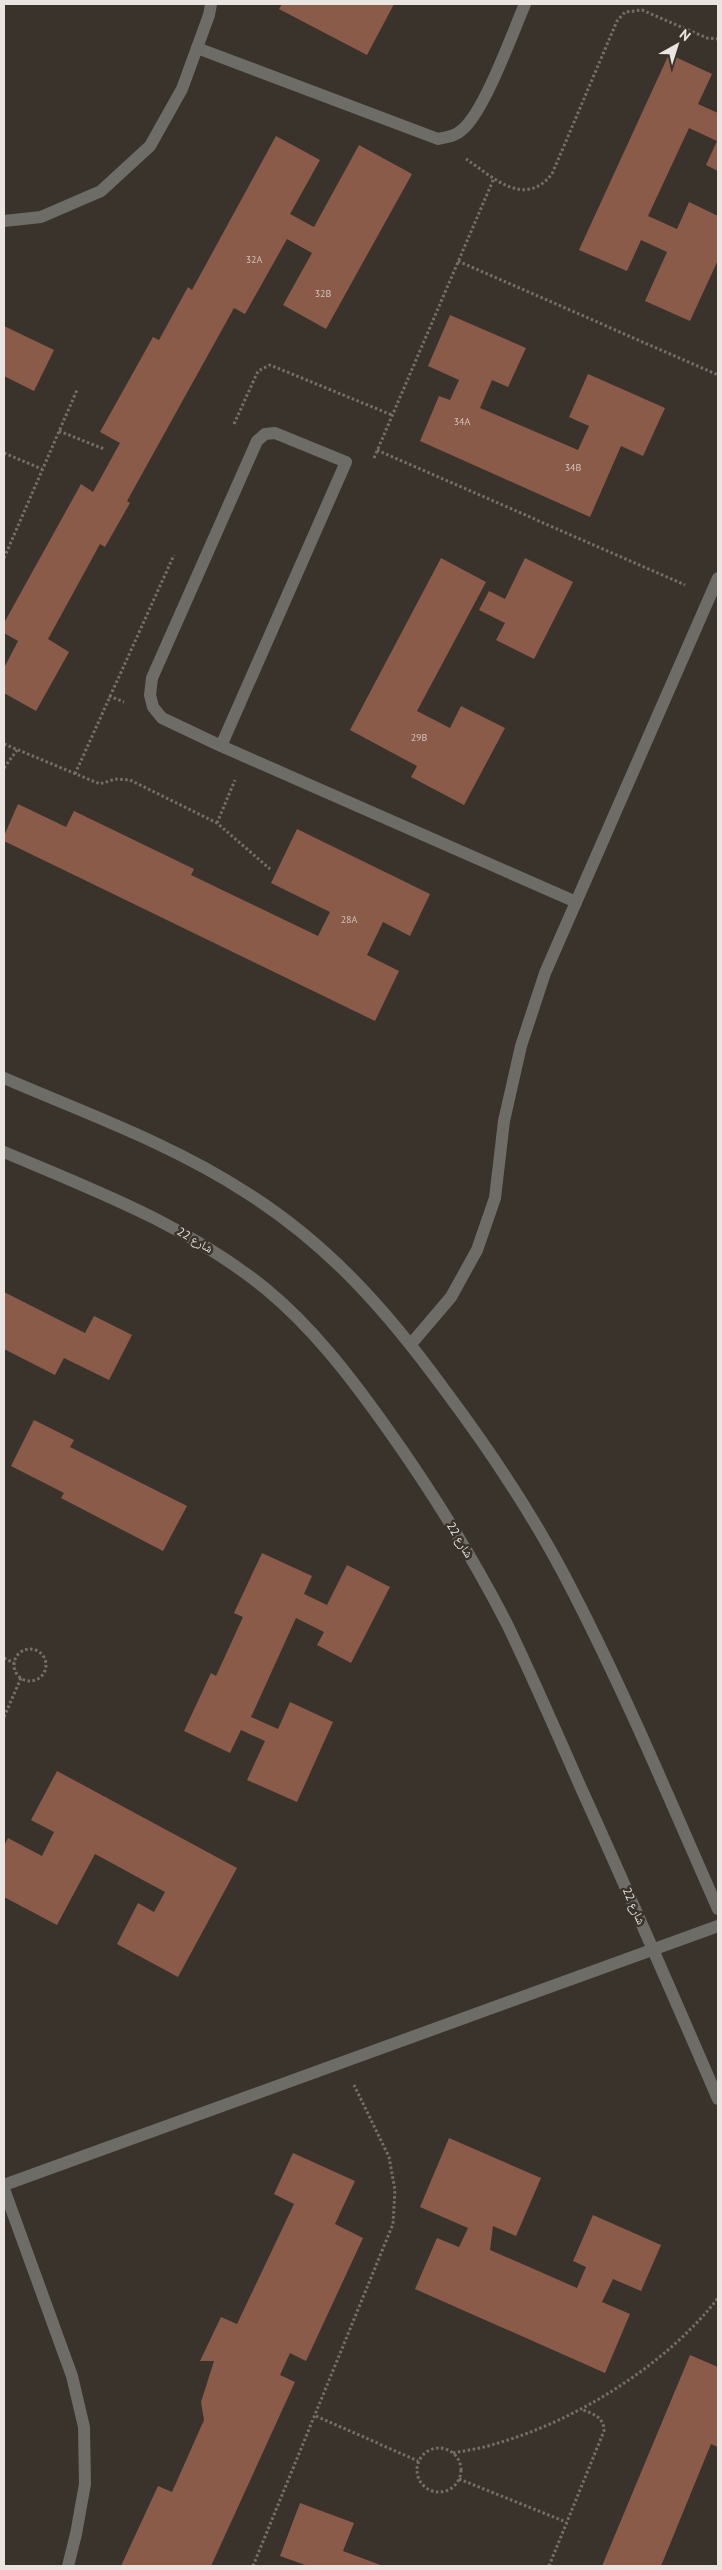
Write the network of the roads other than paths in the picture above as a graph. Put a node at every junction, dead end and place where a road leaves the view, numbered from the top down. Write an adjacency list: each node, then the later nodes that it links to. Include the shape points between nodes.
1 (211, 4): 3 (street)
2 (525, 4): 3 (street, via 479,108 463,130 438,139)
3 (197, 48): 4 (street, via 182,88 150,146 101,191 41,217)
4 (4, 221)
5 (718, 578): 7 (street)
6 (220, 746): 6 (street, via 346,462 275,433 265,434 258,441 152,678 150,695 153,707 162,718); 7 (street)
7 (576, 902): 10 (street, via 545,973 521,1046 504,1121 495,1198 477,1250 452,1297)
8 (4, 1078): 10 (street, via 182,1155 247,1193 308,1237 356,1281)
9 (4, 1152): 13 (street, شارع 22, via 151,1214 212,1249 267,1290 318,1339 415,1467 463,1544 506,1624)
10 (411, 1344): 11 (street, via 470,1423 523,1504 572,1589 615,1676)
11 (718, 1909)
12 (718, 1926): 13 (street)
13 (654, 1949): 14 (street, شارع 22); 15 (street)
14 (718, 2099)
15 (4, 2187): 16 (street, via 72,2376 84,2427 85,2484)
16 (68, 2566)

